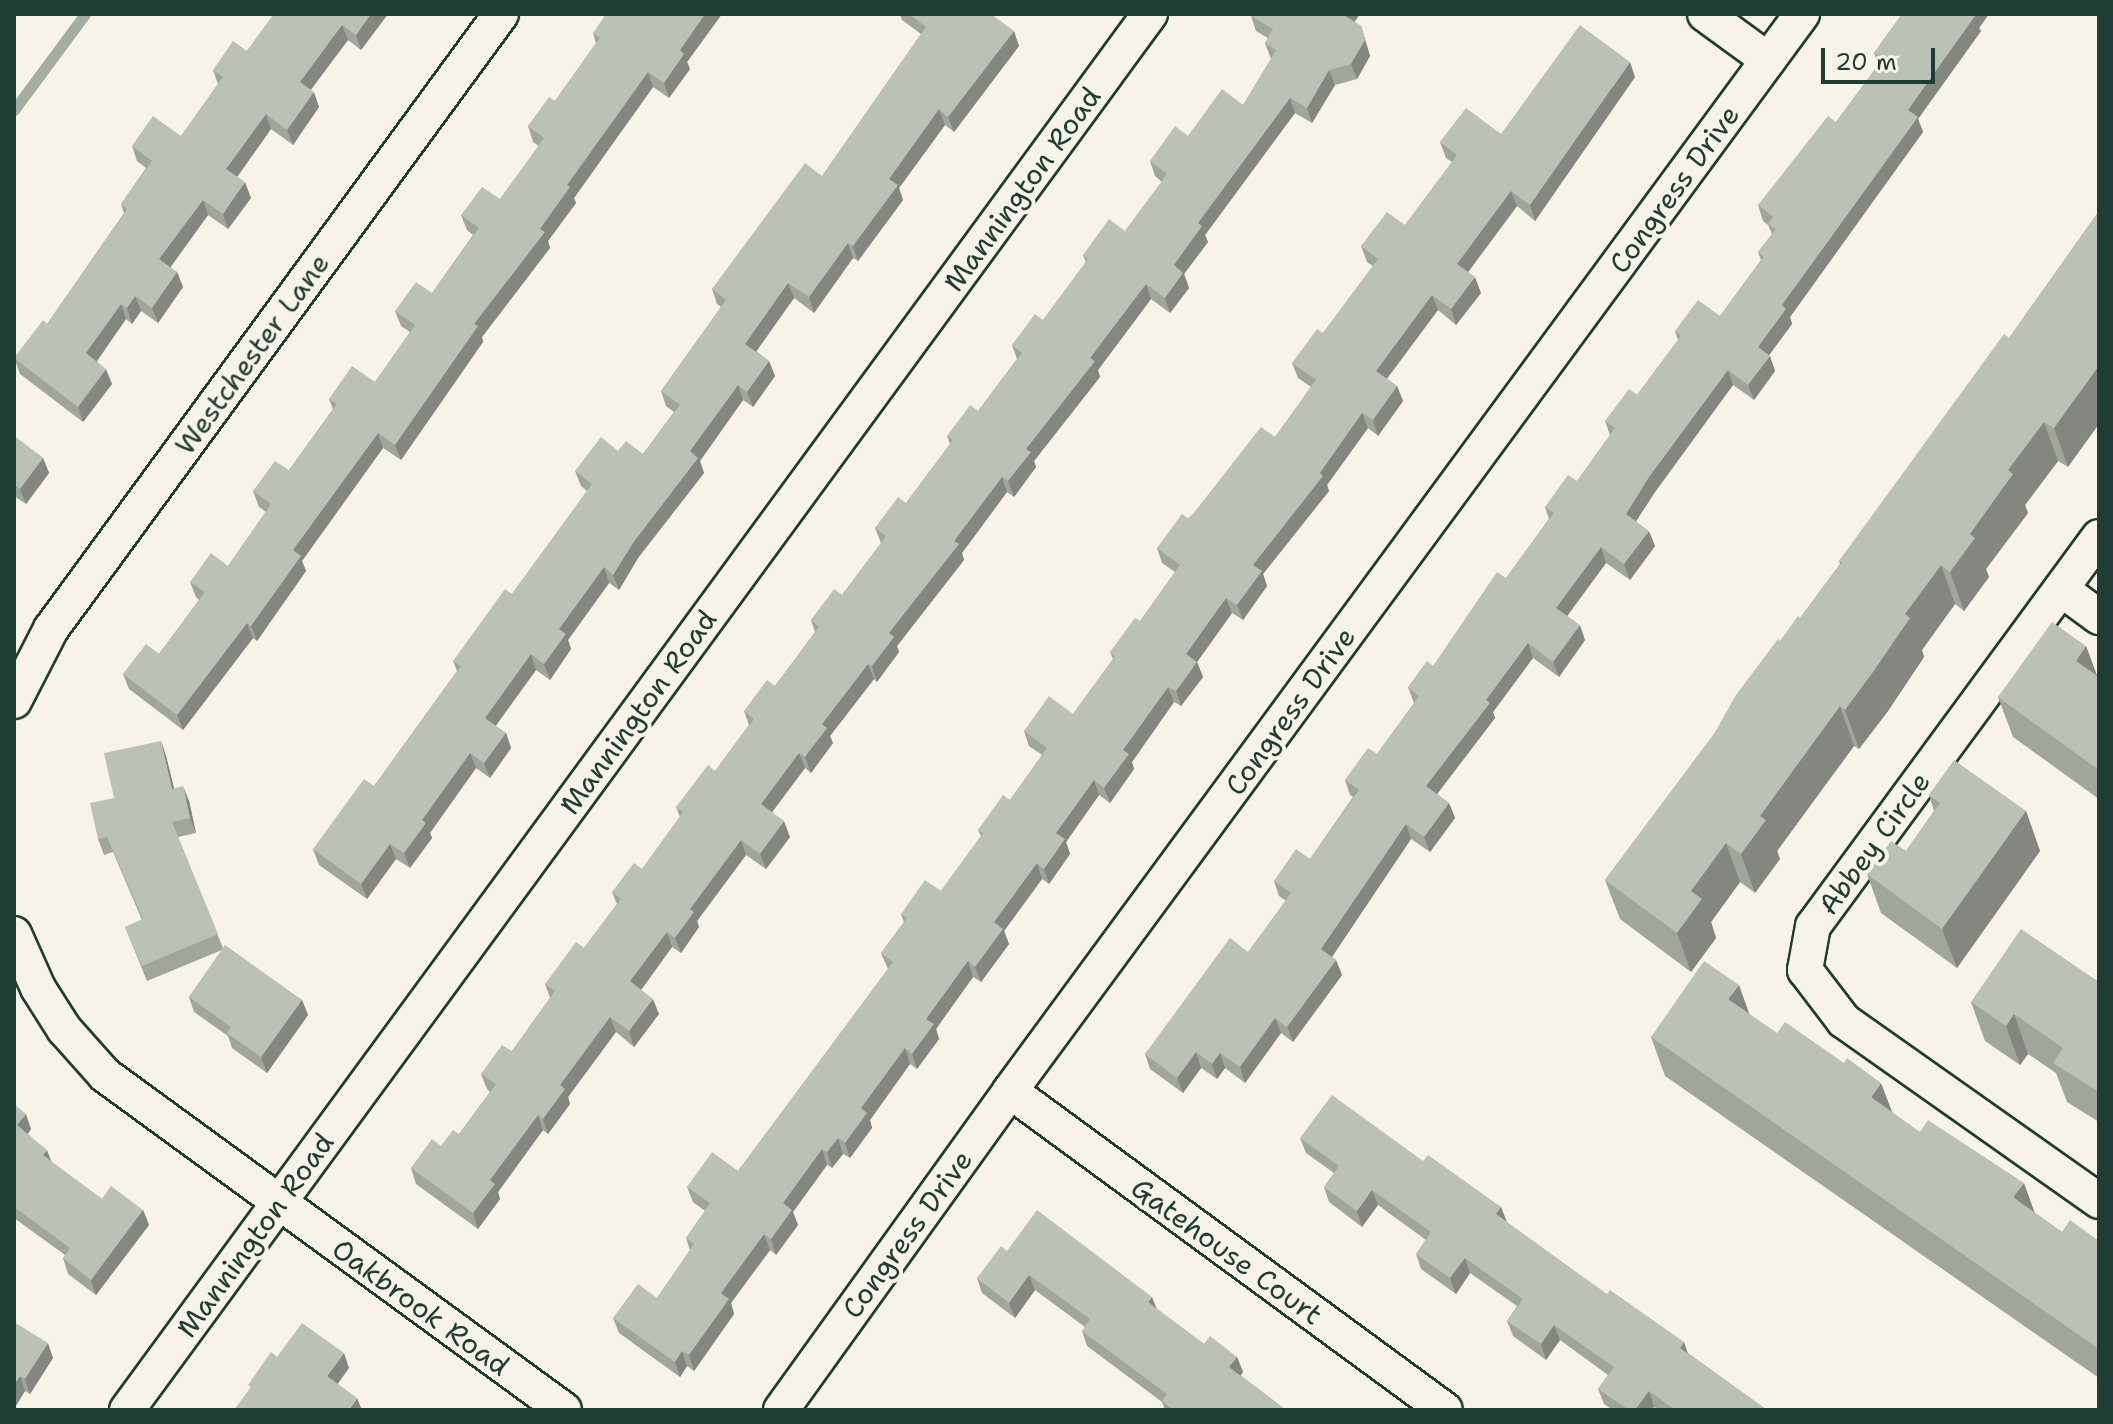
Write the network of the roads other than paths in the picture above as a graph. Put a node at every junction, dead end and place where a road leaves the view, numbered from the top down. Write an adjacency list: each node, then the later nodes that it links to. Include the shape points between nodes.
1 (501, 14): 9 (street, Westchester Lane, via 51,629)
2 (1150, 14): 13 (street, Mannington Road)
3 (1705, 14): 5 (street)
4 (1802, 14): 5 (street, Congress Drive)
5 (1768, 60): 11 (street, Congress Drive)
6 (2099, 537): 7 (street, Abbey Circle)
7 (2061, 589): 8 (street); 12 (street, Abbey Circle, via 1813,926 1805,970 1844,1021)
8 (2099, 617)
9 (14, 701)
10 (14, 934): 13 (street, via 64,1029 105,1075)
11 (1010, 1091): 16 (street, Congress Drive); 17 (street, Gatehouse Court)
12 (2099, 1201)
13 (278, 1204): 14 (street, Mannington Road); 15 (street, Oakbrook Road)
14 (127, 1410)
15 (564, 1410)
16 (781, 1410)
17 (1445, 1410)

